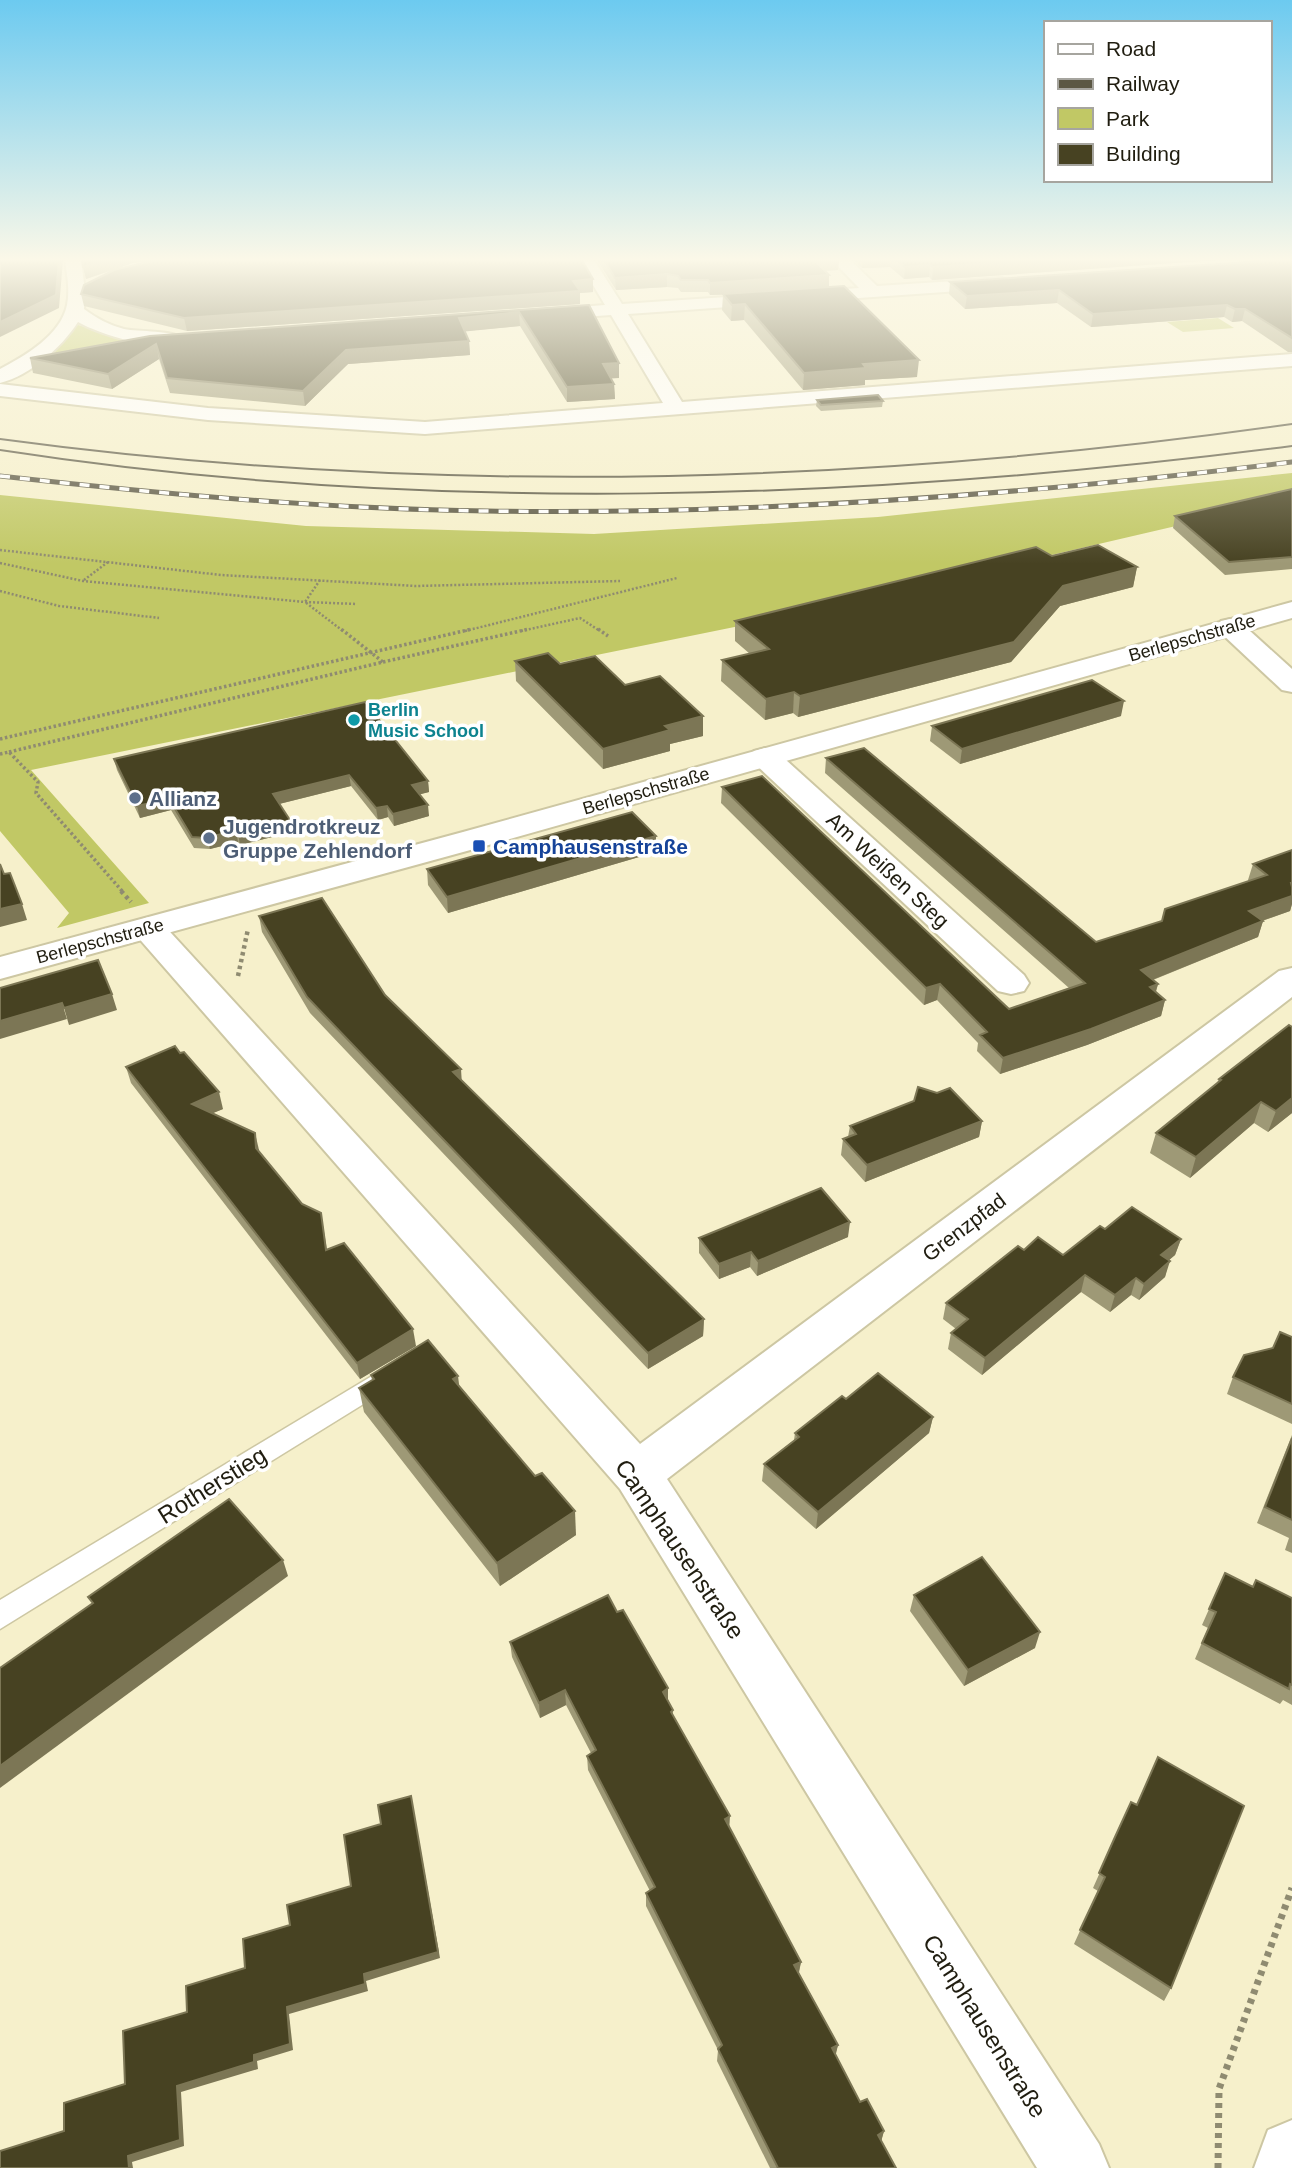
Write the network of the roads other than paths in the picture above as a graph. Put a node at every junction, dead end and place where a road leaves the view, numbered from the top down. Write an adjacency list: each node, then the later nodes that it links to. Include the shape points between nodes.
1 (29, 361): 5 (street)
2 (40, 361): 5 (street)
3 (647, 361): 8 (street)
4 (1277, 361): 8 (street)
5 (25, 365): 6 (street)
6 (0, 377)
7 (0, 390): 8 (street, via 208,414 412,428)
8 (676, 408)
9 (1292, 610): 10 (street, Berlepschstraße)
10 (1230, 627): 11 (street); 12 (street, Berlepschstraße)
11 (1292, 684)
12 (765, 757): 13 (street, Berlepschstraße); 16 (street, Am Weißen Steg)
13 (143, 920): 14 (street, Berlepschstraße); 18 (street, Camphausenstraße)
14 (0, 968)
15 (1292, 979): 18 (street, Grenzpfad)
16 (1011, 983)
17 (400, 1369): 19 (lane, Rotherstieg)
18 (637, 1474): 21 (street, Camphausenstraße)
19 (0, 1616)
20 (1292, 2154): 22 (street)
21 (1075, 2168)
22 (1287, 2168)

